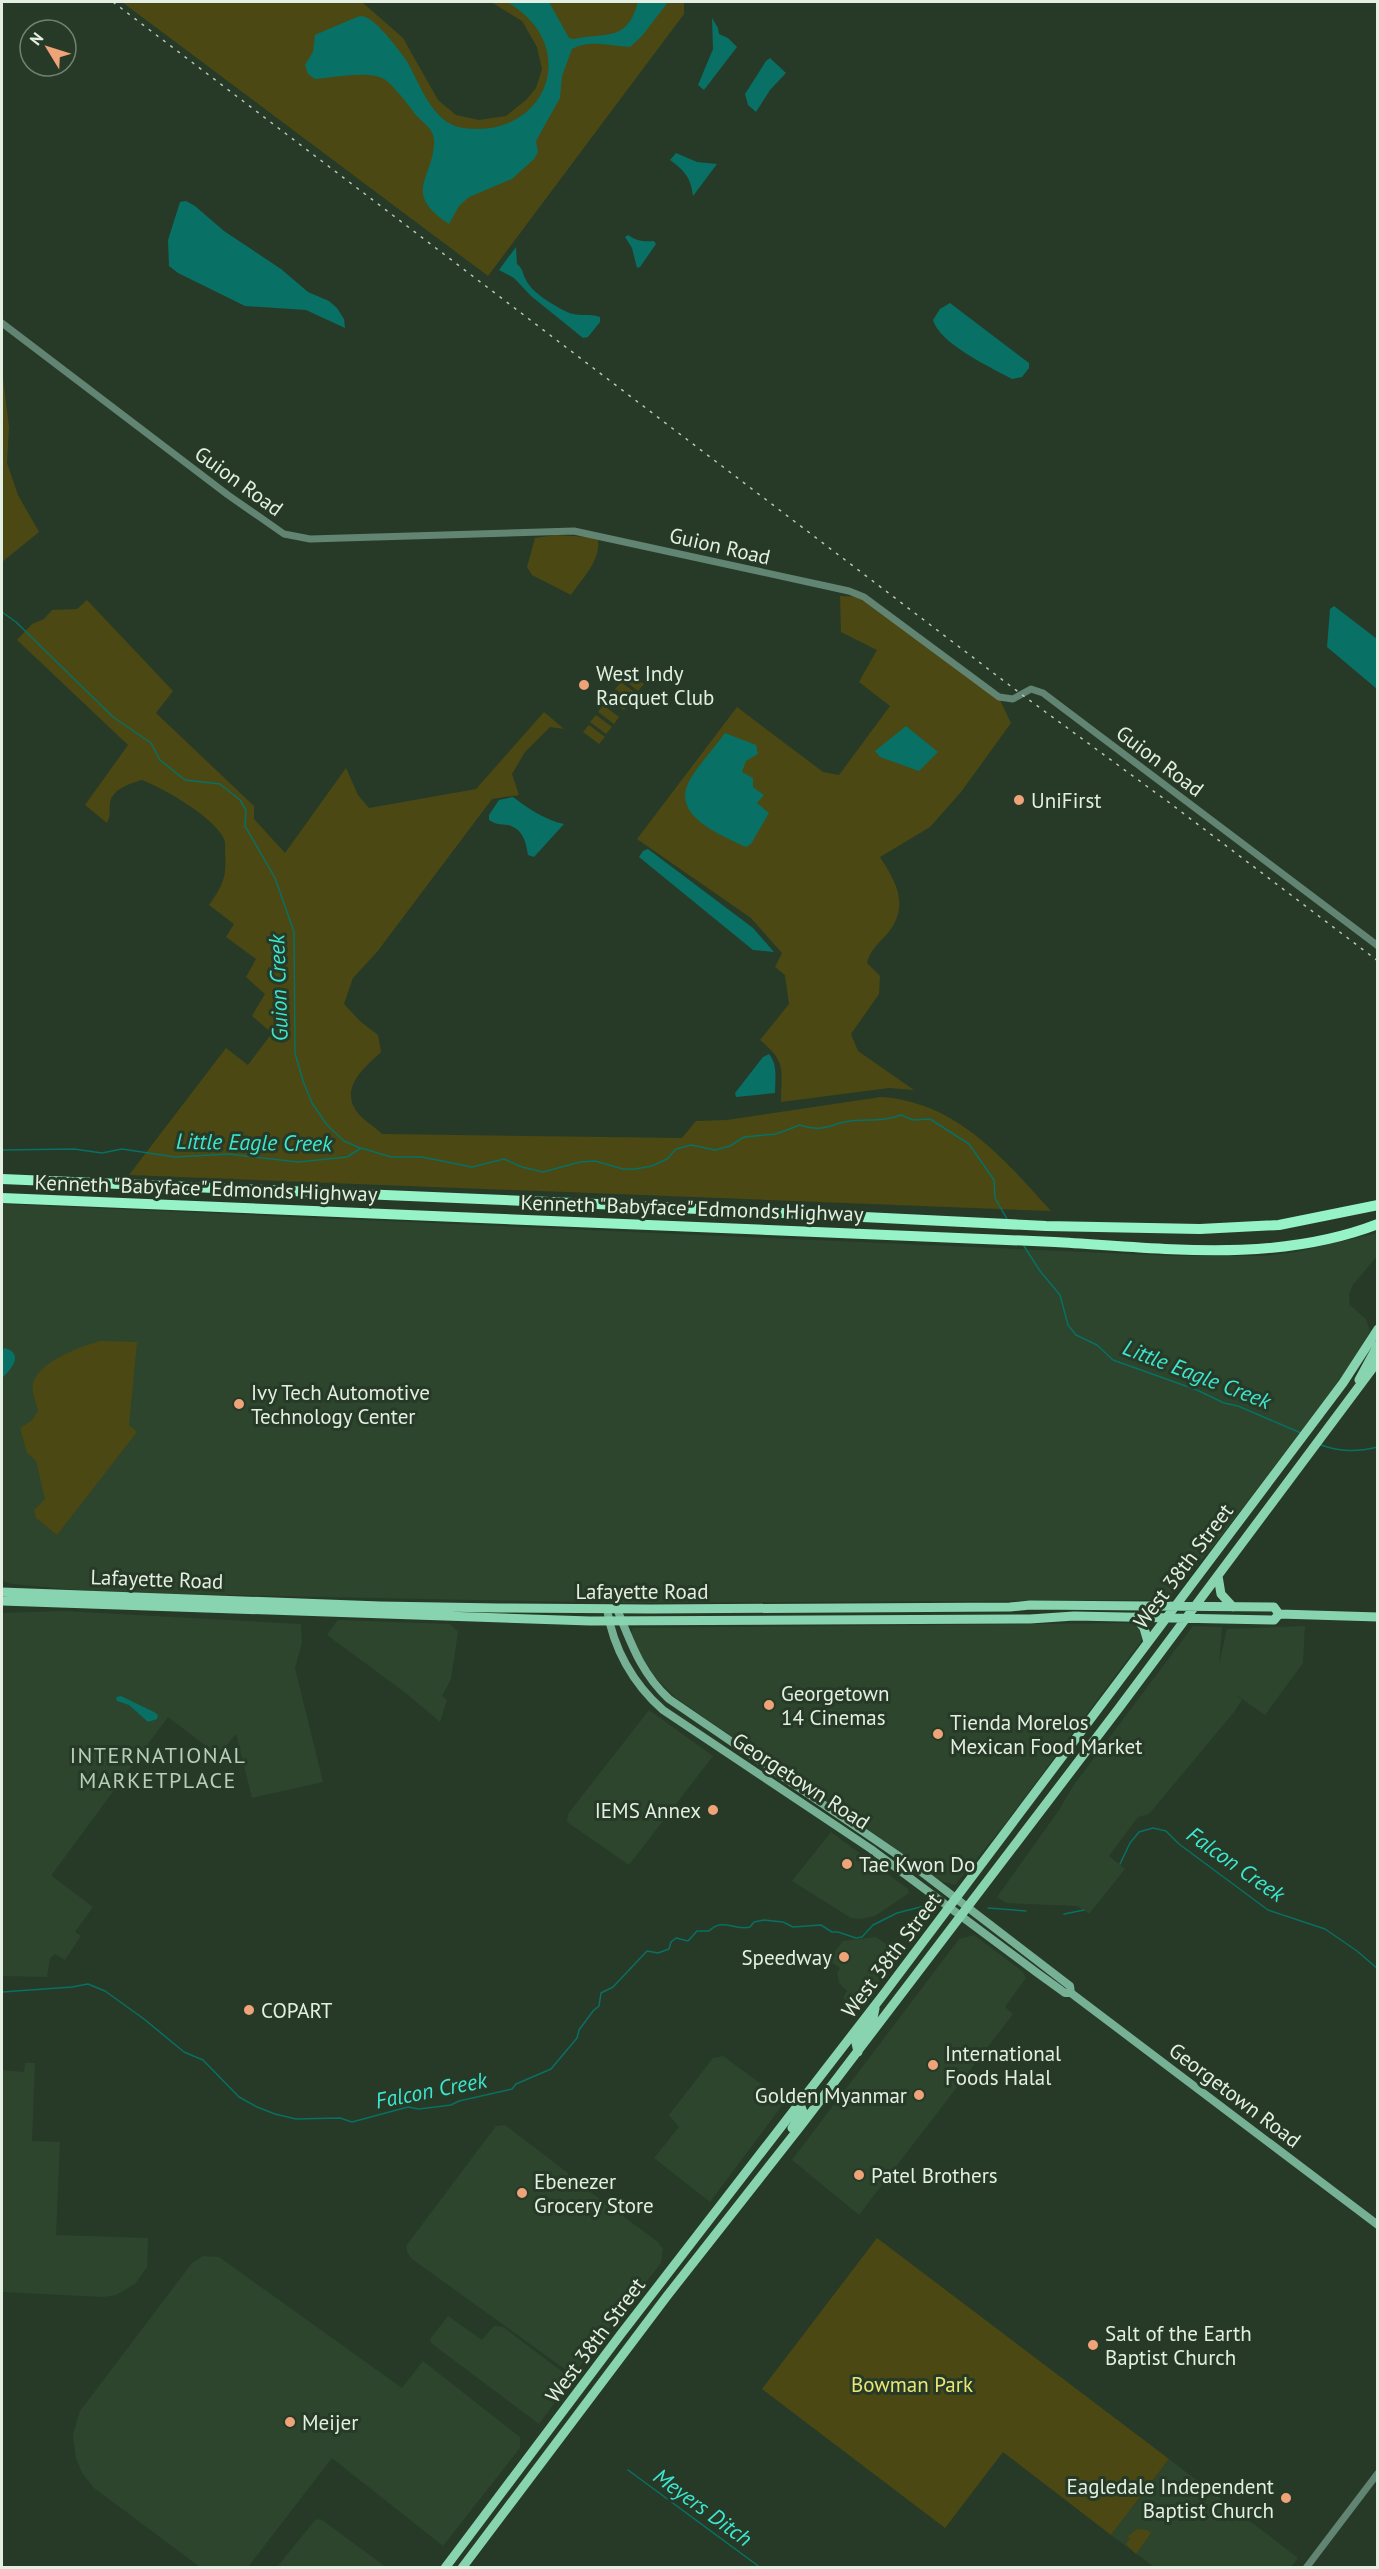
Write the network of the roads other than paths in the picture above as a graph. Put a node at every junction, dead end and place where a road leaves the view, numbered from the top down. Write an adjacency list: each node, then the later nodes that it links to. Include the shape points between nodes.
1 (2, 323): 2 (street, Guion Road, via 228,495 294,538 574,531 864,597 999,697 1013,699 1031,689 1043,693)
2 (1377, 946)
3 (2, 1179): 5 (highway, Kenneth "Babyface" Edmonds Highway, via 1046,1226 1244,1228)
4 (2, 1198): 6 (highway, Kenneth "Babyface" Edmonds Highway, via 1197,1250 1310,1242)
5 (1377, 1205)
6 (1377, 1224)
7 (1377, 1329): 14 (main road, West 38th Street, via 1319,1417)
8 (1377, 1345): 10 (main road)
9 (1377, 1361): 10 (main road, West 38th Street)
10 (1357, 1388): 11 (main road, West 38th Street)
11 (1218, 1576): 15 (main road, West 38th Street); 16 (main road, via 1221,1594)
12 (2, 1592): 17 (main road, Lafayette Road, via 380,1606)
13 (2, 1601): 23 (main road, Lafayette Road)
14 (1176, 1605): 15 (main road, Lafayette Road); 17 (main road, Lafayette Road); 20 (main road, West 38th Street)
15 (1196, 1606): 16 (main road, Lafayette Road); 22 (main road, West 38th Street)
16 (1233, 1607): 18 (main road, Lafayette Road, via 1274,1608)
17 (612, 1609): 23 (main road, Georgetown Road); 24 (main road, Georgetown Road)
18 (1279, 1614): 21 (main road, Lafayette Road); 22 (main road, Lafayette Road, via 1274,1620)
19 (1135, 1617): 20 (main road, Lafayette Road); 24 (main road, Lafayette Road); 25 (main road)
20 (1167, 1617): 22 (main road, Lafayette Road); 25 (main road, West 38th Street)
21 (1377, 1617)
22 (1187, 1618): 28 (main road, West 38th Street)
23 (609, 1621): 24 (main road, Lafayette Road); 30 (main road, Georgetown Road, via 629,1671 663,1710)
24 (622, 1621): 30 (main road, Georgetown Road, via 640,1666 669,1699 890,1850)
25 (1148, 1642): 26 (main road, West 38th Street)
26 (1091, 1719): 27 (main road, West 38th Street); 28 (main road, via 1089,1731 1065,1764)
27 (1054, 1770): 29 (main road, via 1054,1782); 30 (main road, West 38th Street)
28 (1066, 1775): 29 (main road, West 38th Street)
29 (1038, 1812): 31 (main road, West 38th Street)
30 (953, 1903): 31 (main road, Georgetown Road); 32 (main road, Georgetown Road); 34 (main road, West 38th Street)
31 (967, 1907): 32 (main road, West 38th Street); 33 (main road, Georgetown Road, via 1070,1986)
32 (960, 1916): 33 (main road, Georgetown Road, via 1065,1993); 35 (main road, West 38th Street)
33 (1071, 1993): 38 (main road, Georgetown Road)
34 (877, 2003): 35 (main road, via 873,2018 856,2043); 36 (main road, West 38th Street)
35 (858, 2052): 37 (main road, West 38th Street)
36 (800, 2104): 37 (main road, via 802,2115); 40 (main road, West 38th Street, via 621,2334)
37 (770, 2166): 41 (main road, West 38th Street)
38 (1377, 2225)
39 (1377, 2473): 42 (street)
40 (450, 2565)
41 (462, 2568)
42 (1306, 2568)

